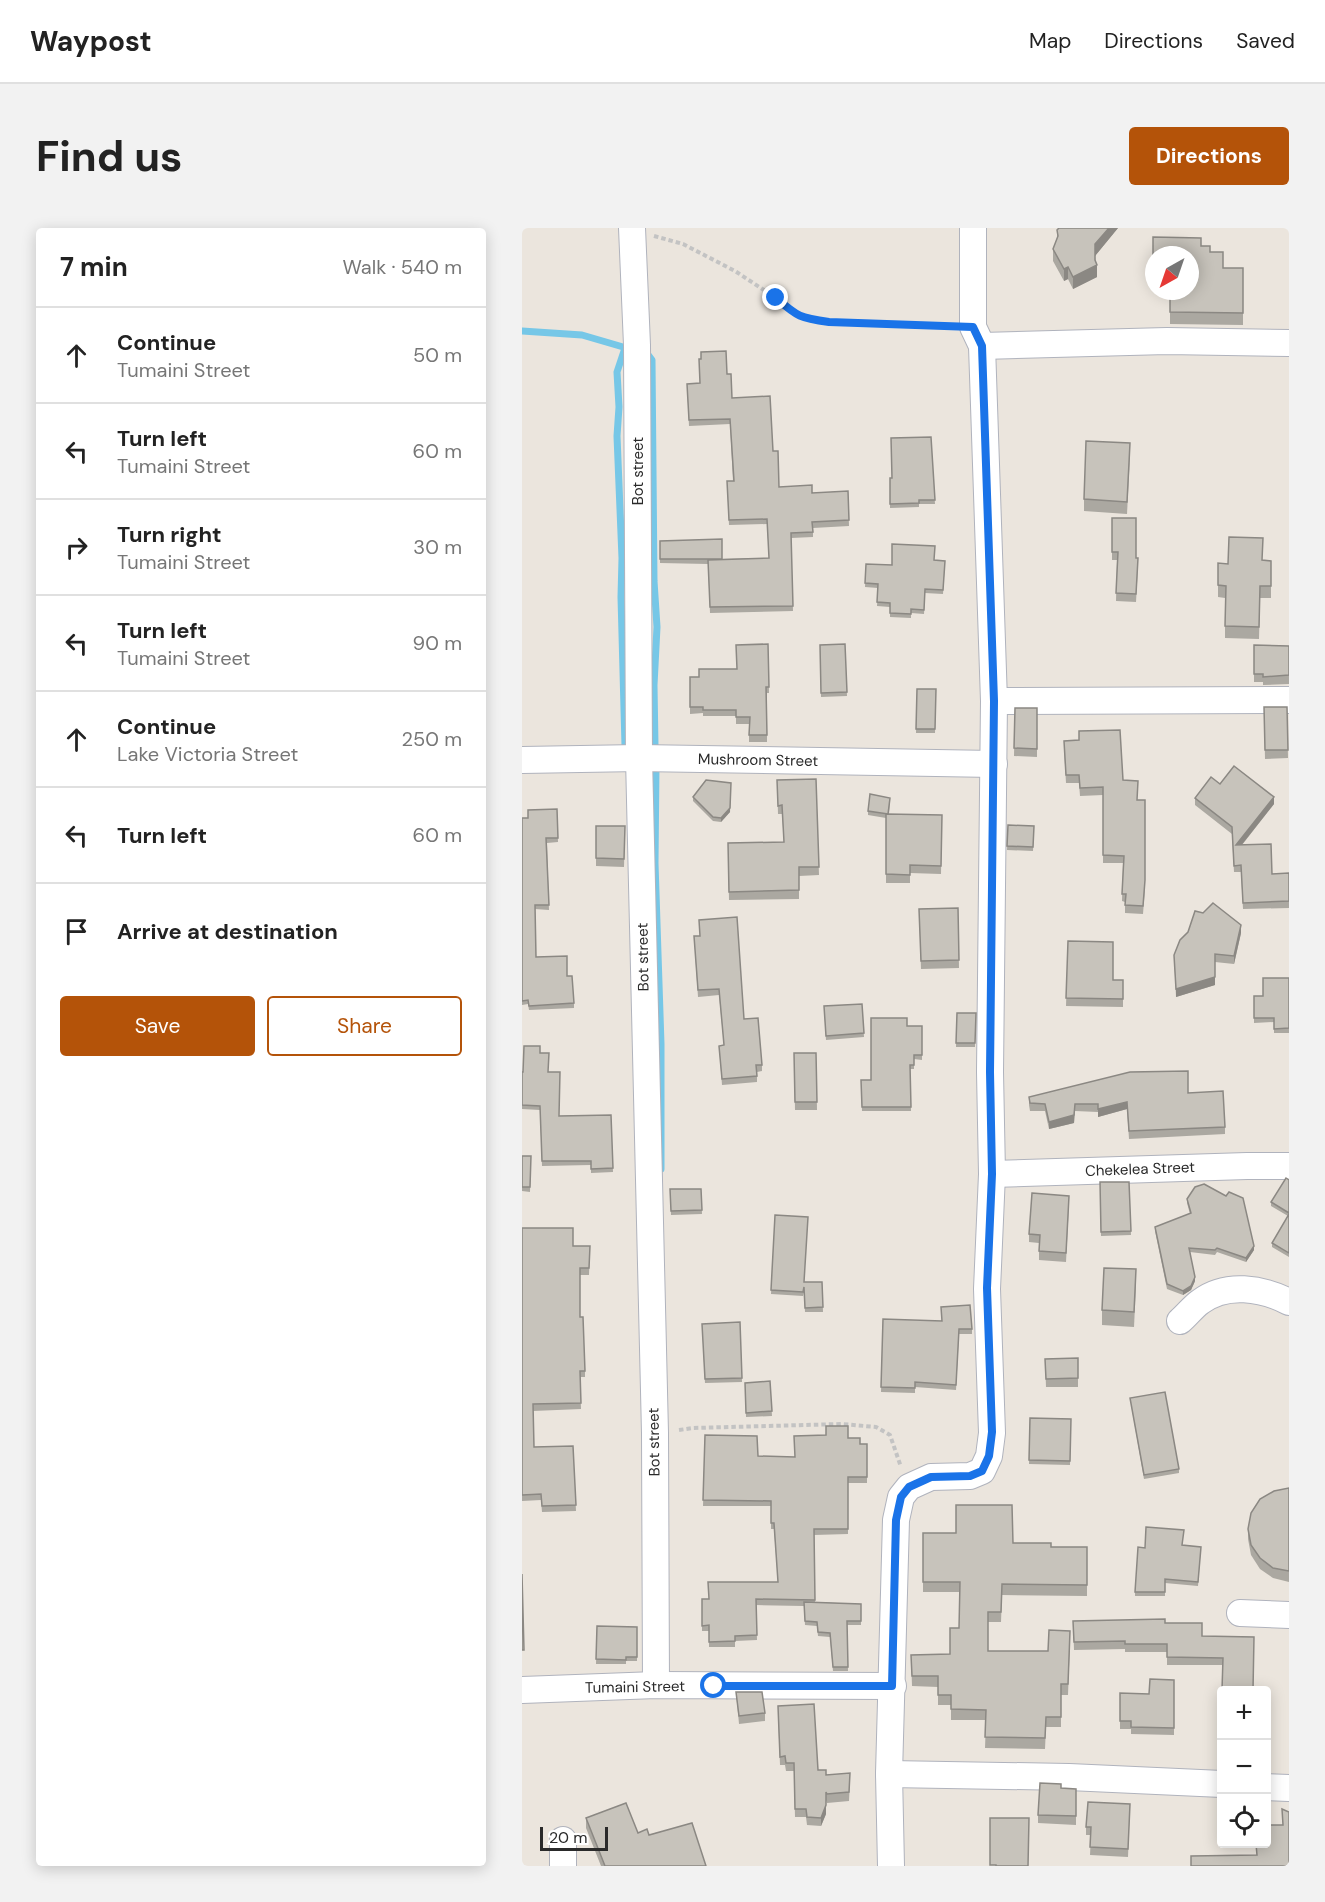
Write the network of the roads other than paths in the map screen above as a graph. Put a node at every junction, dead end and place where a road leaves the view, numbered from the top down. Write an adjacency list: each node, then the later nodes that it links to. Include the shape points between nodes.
1 (973, 228): 3 (street)
2 (632, 229): 7 (street, Bot street, via 637,345)
3 (977, 337): 4 (street); 6 (street)
4 (1289, 343)
5 (1289, 700): 6 (street)
6 (994, 701): 9 (street)
7 (639, 758): 8 (street, Mushroom Street); 9 (street, Mushroom Street); 16 (street, Bot street, via 655,1433)
8 (522, 760)
9 (994, 764): 11 (street)
10 (1289, 1166): 11 (street, Chekelea Street)
11 (992, 1174): 17 (street, via 987,1288 992,1432 989,1456 982,1471 970,1476 931,1477 909,1487 901,1497 896,1520)
12 (1289, 1302): 13 (street, via 1259,1291 1222,1290 1200,1301)
13 (1180, 1321)
14 (1240, 1613): 15 (street)
15 (1289, 1615)
16 (656, 1685): 17 (street, Tumaini Street); 18 (street, Tumaini Street)
17 (892, 1686): 19 (street)
18 (522, 1690)
19 (889, 1774): 20 (street); 25 (street)
20 (1217, 1784)
21 (1271, 1787): 22 (street)
22 (1289, 1788)
23 (563, 1840): 24 (street)
24 (563, 1866)
25 (891, 1866)

